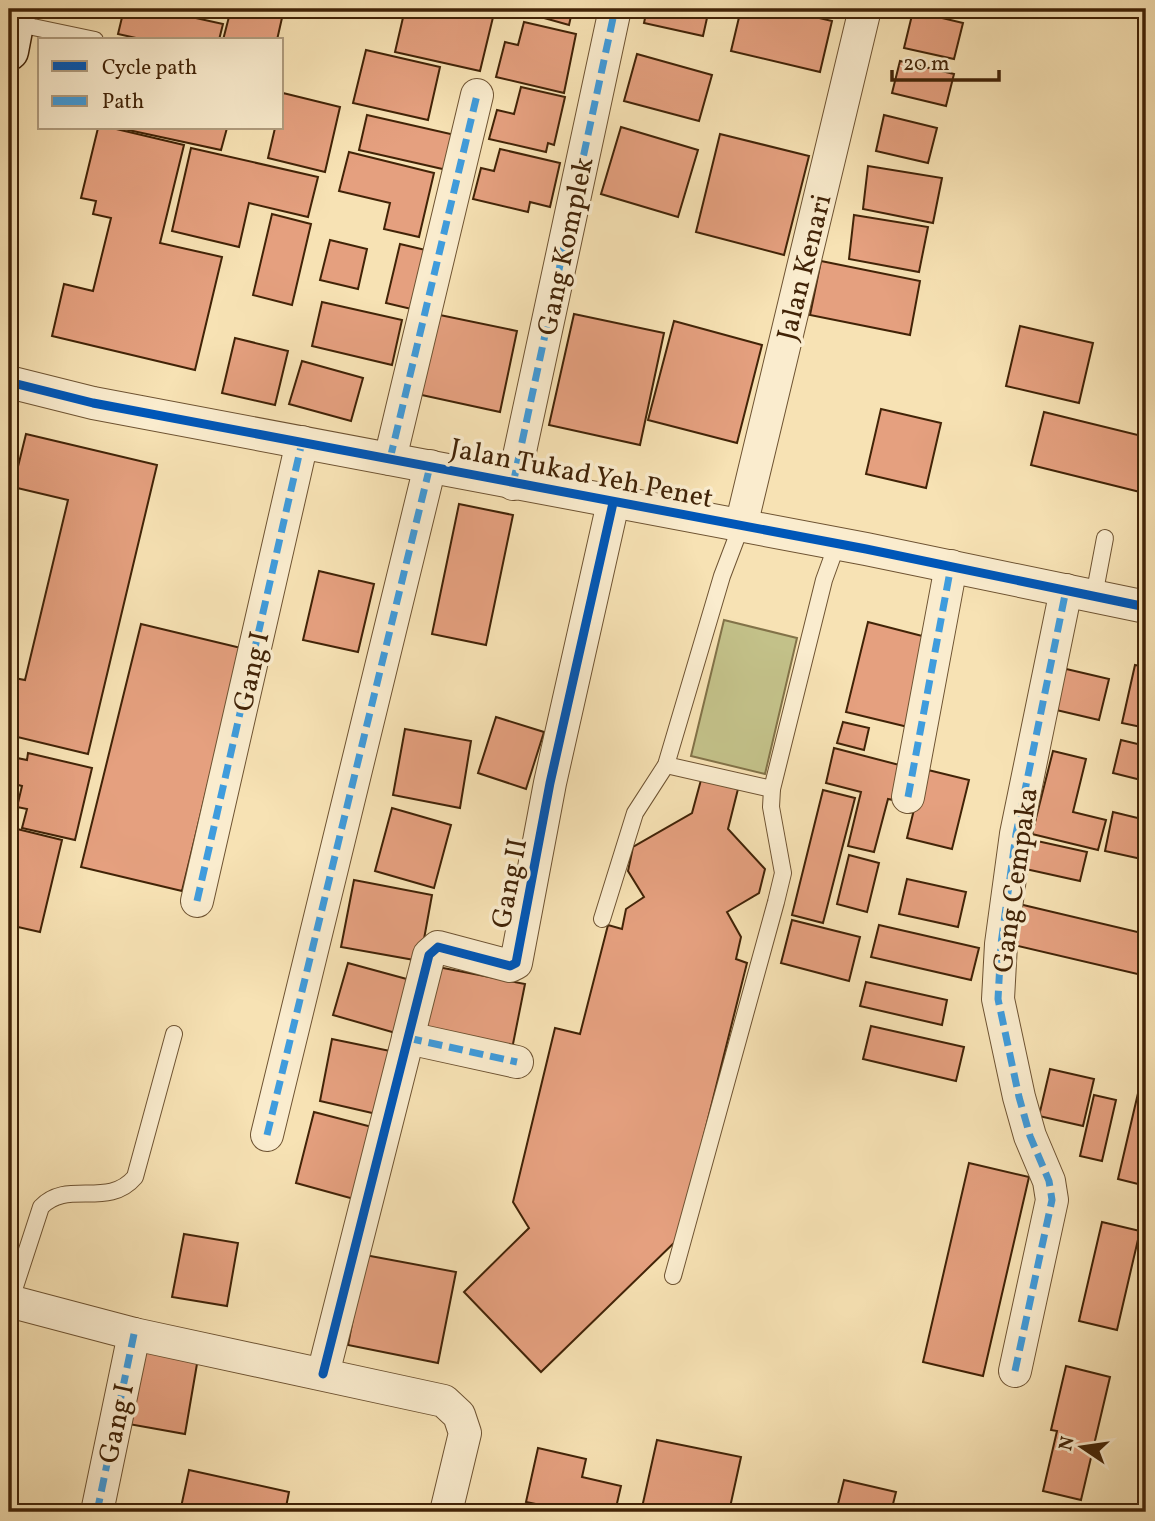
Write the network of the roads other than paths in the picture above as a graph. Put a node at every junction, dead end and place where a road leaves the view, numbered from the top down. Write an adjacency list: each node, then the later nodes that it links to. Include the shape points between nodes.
1 (615, 9): 10 (street, Gang Komplek)
2 (865, 9): 12 (street, Jalan Kenari)
3 (13, 28): 4 (lane)
4 (81, 38)
5 (477, 95): 8 (street)
6 (9, 382): 7 (street, Jalan Tukad Yeh Penet, via 93,403)
7 (302, 442): 8 (street, Jalan Tukad Yeh Penet); 21 (street, Gang I)
8 (390, 459): 9 (street, Jalan Tukad Yeh Penet)
9 (430, 466): 10 (street, Jalan Tukad Yeh Penet); 26 (street)
10 (513, 484): 11 (street, Jalan Tukad Yeh Penet)
11 (613, 503): 12 (street, Jalan Tukad Yeh Penet); 24 (street, Gang II, via 550,783 516,963 510,966 438,947 431,950)
12 (741, 526): 14 (street, Jalan Tukad Yeh Penet); 18 (lane)
13 (1105, 538): 16 (lane)
14 (837, 544): 15 (street, Jalan Tukad Yeh Penet); 19 (lane)
15 (951, 566): 16 (street, Jalan Tukad Yeh Penet); 20 (street)
16 (1080, 593): 17 (street, Jalan Tukad Yeh Penet); 30 (street, Gang Cempaka, via 1016,834 1001,944 998,999 1030,1136 1052,1200)
17 (1146, 607)
18 (666, 765): 19 (lane); 22 (lane, via 635,813)
19 (772, 789): 27 (lane, via 783,873)
20 (908, 797)
21 (197, 901)
22 (602, 919)
23 (174, 1034): 28 (lane, via 135,1177 115,1193 58,1195 48,1200 41,1207)
24 (408, 1038): 25 (street); 31 (street, Gang II)
25 (517, 1062)
26 (267, 1135)
27 (673, 1276)
28 (9, 1302): 29 (street)
29 (134, 1334): 31 (street); 32 (street, Gang I)
30 (1015, 1371)
31 (323, 1374): 33 (street, via 444,1401 459,1415 465,1433)
32 (97, 1512)
33 (446, 1512)

